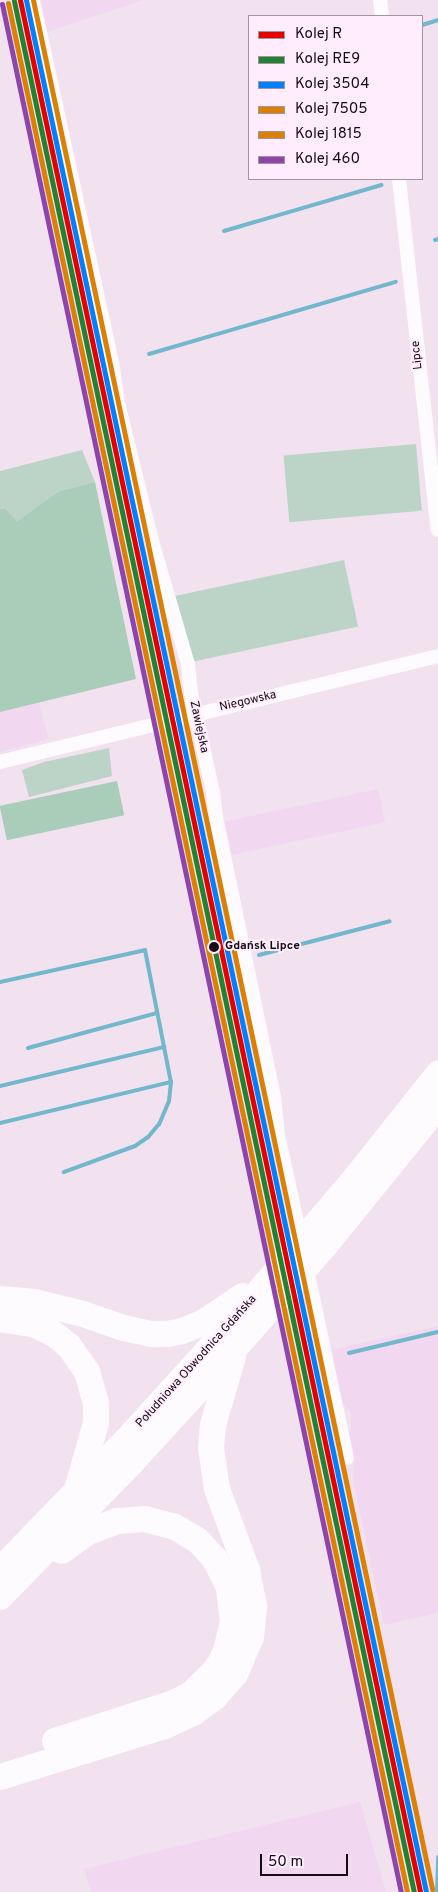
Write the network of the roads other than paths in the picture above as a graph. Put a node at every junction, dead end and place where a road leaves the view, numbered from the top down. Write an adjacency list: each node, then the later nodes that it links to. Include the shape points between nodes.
1 (33, 0): 7 (street, Zawiejska, via 112,362 118,403 152,541 188,664)
2 (380, 0): 3 (street)
3 (382, 15)
4 (399, 180): 5 (street, Lipce)
5 (438, 530)
6 (438, 656): 7 (street, Niegowska)
7 (196, 714): 8 (street, Niegowska); 15 (street, Zawiejska, via 274,1098 278,1135)
8 (0, 762)
9 (438, 1074): 11 (highway, Południowa Obwodnica Gdańska)
10 (438, 1106): 14 (highway, Południowa Obwodnica Gdańska)
11 (293, 1254): 12 (highway, via 263,1275 222,1312 194,1327 167,1334 120,1327 35,1302); 16 (highway, Południowa Obwodnica Gdańska)
12 (0, 1299)
13 (0, 1320): 16 (highway, via 33,1324 54,1334 69,1346 87,1372 96,1402 96,1423)
14 (236, 1349): 17 (highway, Południowa Obwodnica Gdańska, via 132,1462); 18 (highway, via 213,1425 211,1448 213,1472 222,1504 253,1594 254,1620 246,1654 222,1689 193,1713 165,1726)
15 (347, 1458)
16 (76, 1494): 17 (highway, Południowa Obwodnica Gdańska)
17 (2, 1586): 18 (highway, via 38,1573 56,1555 88,1532 131,1519 161,1522 187,1533 215,1559 229,1588 233,1611 231,1635 220,1662 202,1684 180,1700)
18 (61, 1748): 19 (highway); 20 (highway)
19 (0, 1758)
20 (0, 1777)

